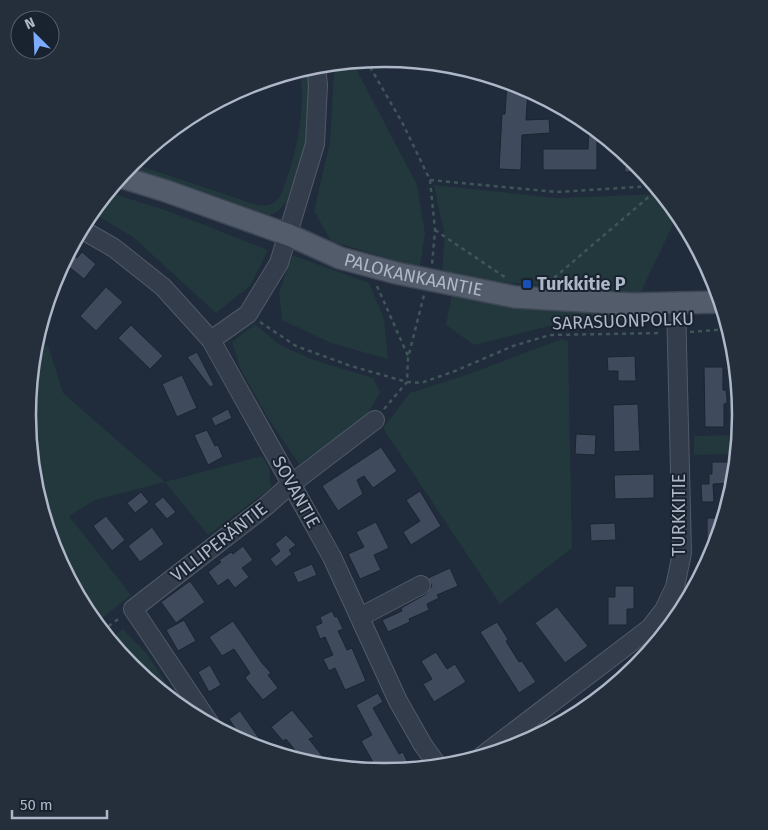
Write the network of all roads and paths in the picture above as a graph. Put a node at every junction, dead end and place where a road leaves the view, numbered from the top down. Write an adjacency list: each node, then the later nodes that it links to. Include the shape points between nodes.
1 (371, 68): 4 (path, via 404,124)
2 (317, 74): 9 (street, via 315,144)
3 (129, 179): 9 (main road, PALOKANKAANTIE)
4 (430, 180): 5 (path, via 557,192); 7 (path)
5 (646, 187)
6 (652, 194): 13 (path, via 547,283)
7 (435, 230): 10 (path); 11 (path)
8 (88, 232): 20 (street, SOVANTIE, via 114,248 163,287)
9 (288, 234): 16 (main road, PALOKANKAANTIE, via 340,258 396,274 515,297 632,304); 17 (street, via 279,263)
10 (432, 266)
11 (509, 279)
12 (375, 282): 21 (path)
13 (540, 284)
14 (426, 289): 21 (path)
15 (713, 302): 16 (main road, PALOKANKAANTIE)
16 (676, 303): 19 (street, TURKKITIE)
17 (248, 314): 20 (street); 22 (path, via 296,346)
18 (721, 330): 19 (path, SARASUONPOLKU)
19 (676, 333): 22 (path, SARASUONPOLKU, via 550,335 513,346 421,383); 30 (street, TURKKITIE, via 682,553 675,587 664,610 650,628)
20 (211, 340): 24 (street, SOVANTIE)
21 (408, 358): 22 (path)
22 (407, 382): 23 (path)
23 (375, 420): 24 (street, VILLIPERÄNTIE)
24 (291, 484): 26 (street, VILLIPERÄNTIE); 27 (street, SOVANTIE, via 332,556)
25 (421, 585): 27 (street)
26 (133, 609): 28 (path); 29 (street)
27 (360, 616): 31 (street, SOVANTIE, via 398,702)
28 (108, 627)
29 (201, 710)
30 (500, 743)
31 (433, 759)

